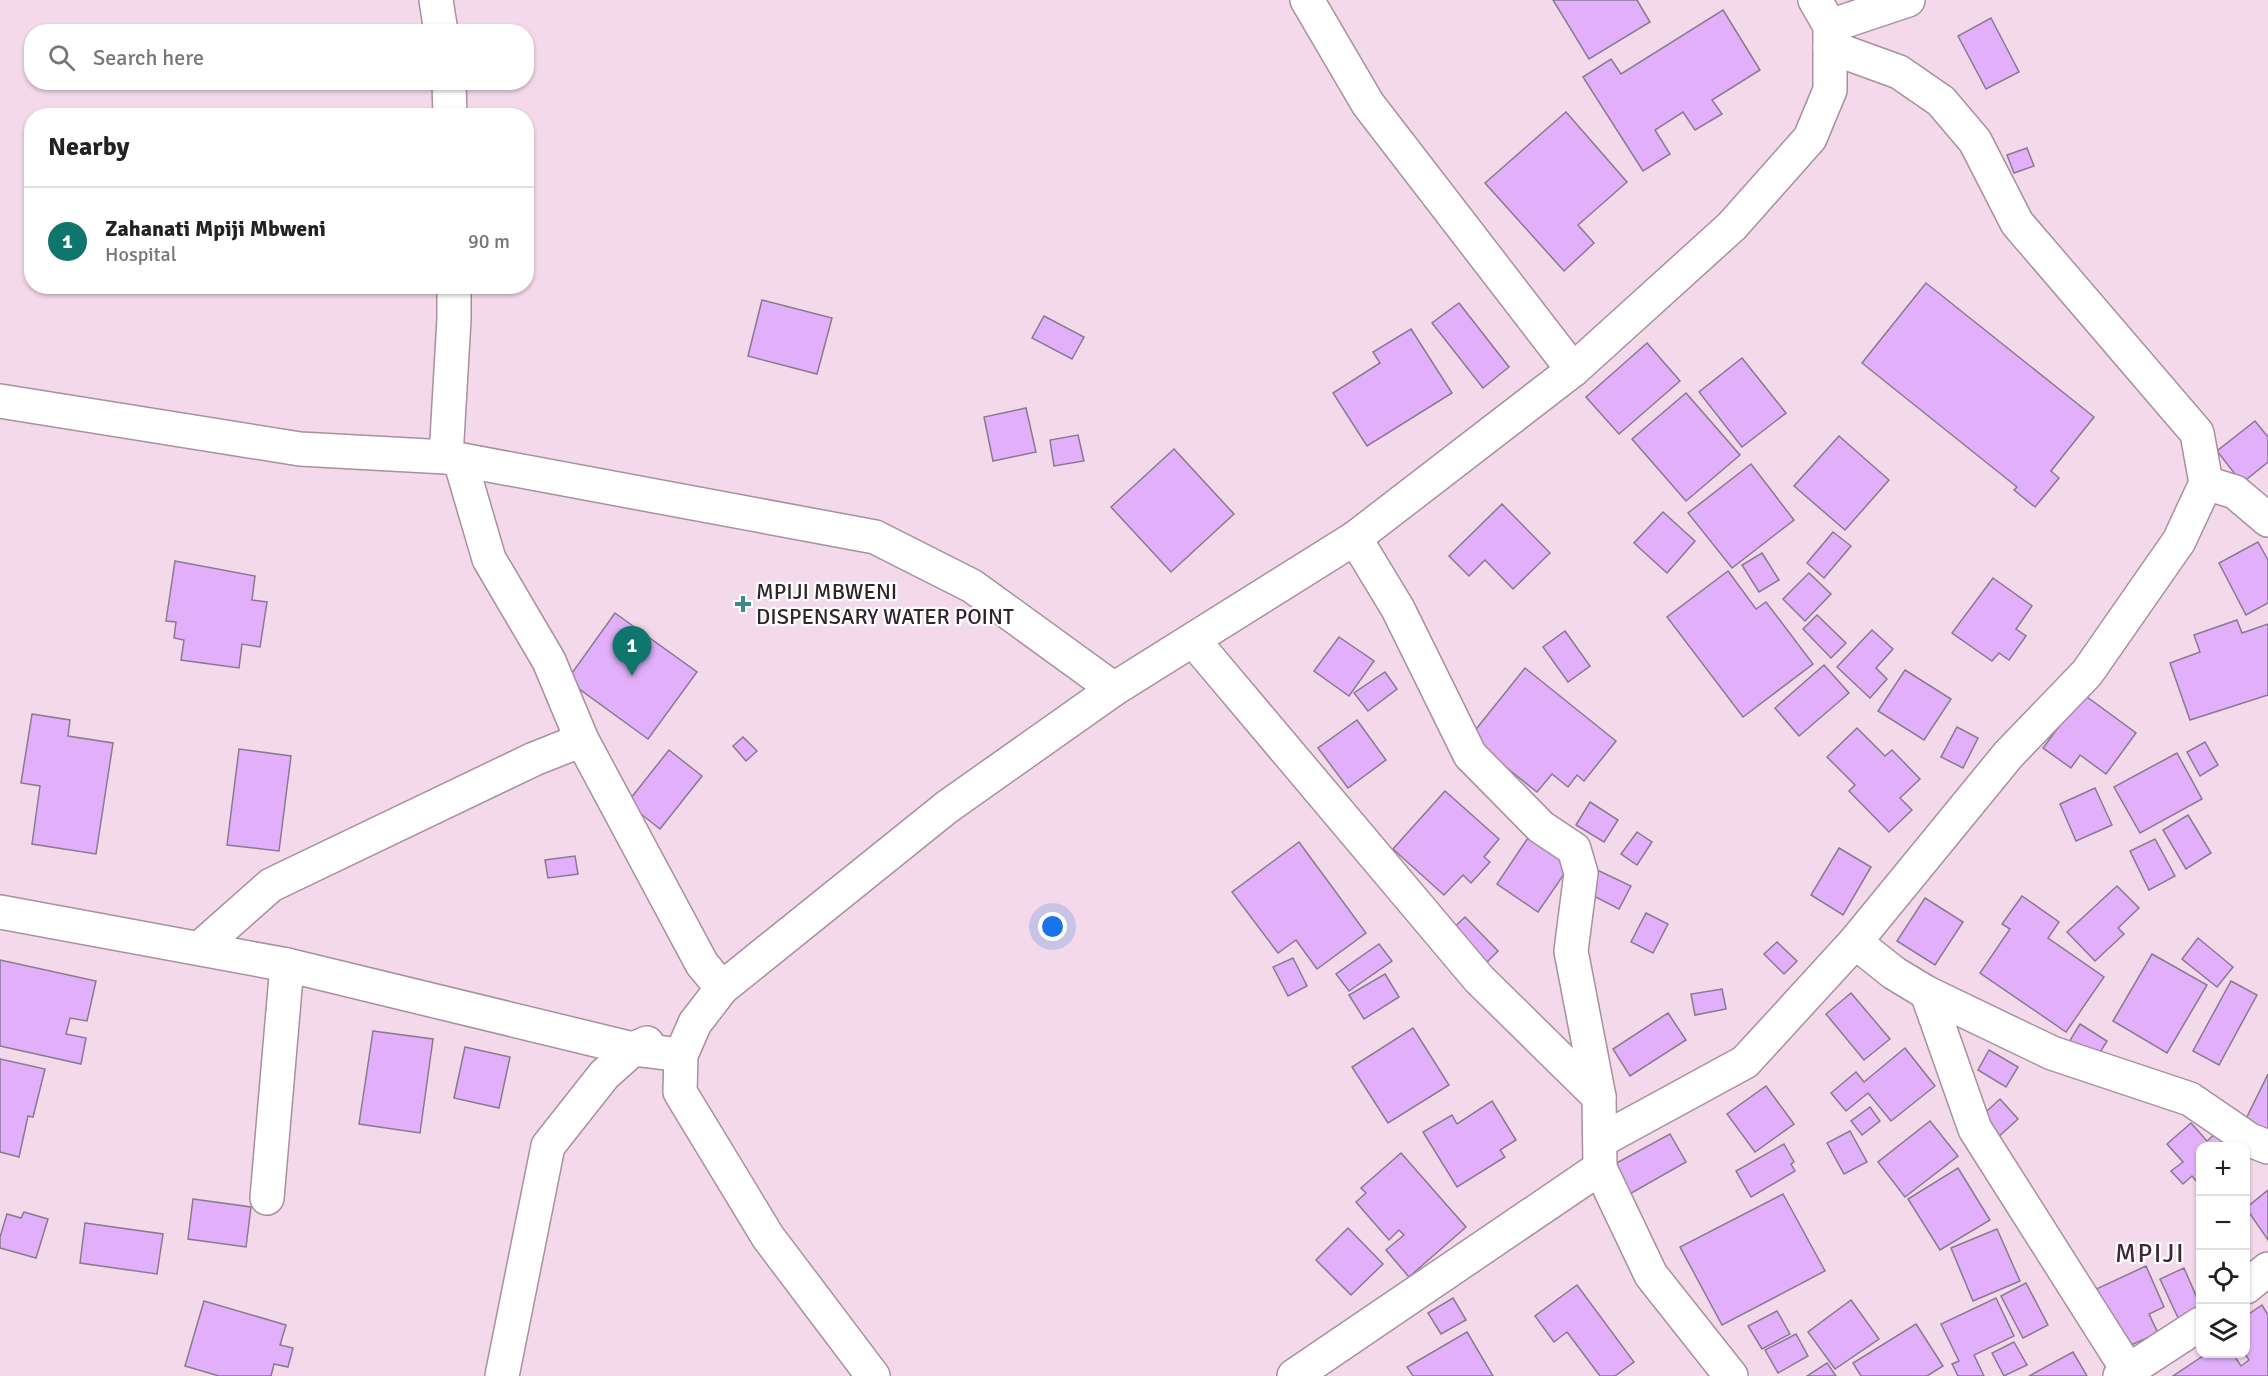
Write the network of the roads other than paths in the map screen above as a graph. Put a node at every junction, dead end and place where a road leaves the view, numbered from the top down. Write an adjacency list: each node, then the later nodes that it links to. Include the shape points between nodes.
1 (436, 0): 4 (street)
2 (1307, 0): 9 (street, via 1368,104)
3 (1908, 0): 5 (street)
4 (440, 24)
5 (1825, 24): 9 (street, via 1830,90 1810,138 1732,226); 12 (street, via 1941,101 1976,141 2017,223 2197,434)
6 (449, 90): 7 (street)
7 (450, 108)
8 (454, 294): 11 (street)
9 (1574, 370): 14 (street)
10 (0, 401): 11 (street, via 300,449)
11 (453, 459): 16 (street, via 875,537 972,586); 17 (street, via 489,559 549,661)
12 (2206, 483): 13 (street, via 2235,492); 19 (street, via 2179,541 2087,673 2008,755)
13 (2268, 520)
14 (1355, 538): 15 (street); 27 (street, via 1398,609 1470,755 1541,827 1574,849 1581,873 1571,951)
15 (1194, 641): 16 (street); 27 (street, via 1479,979)
16 (1114, 689): 22 (street, via 947,807)
17 (582, 740): 20 (street, via 534,759 271,885); 22 (street, via 702,964)
18 (0, 912): 20 (street)
19 (1855, 942): 23 (street); 29 (street, via 1745,1062)
20 (201, 947): 21 (street)
21 (287, 965): 25 (street); 30 (street)
22 (722, 988): 24 (street)
23 (1927, 993): 28 (street, via 2052,1053 2190,1099 2250,1140); 34 (street, via 1975,1129)
24 (695, 1023): 25 (street); 26 (street)
25 (633, 1049): 26 (street); 35 (street, via 604,1075 548,1146)
26 (681, 1055): 36 (street, via 680,1092 768,1237)
27 (1599, 1097): 29 (street)
28 (2268, 1147)
29 (1600, 1155): 37 (street); 38 (street, via 1651,1275)
30 (267, 1198)
31 (2268, 1269): 32 (street)
32 (2250, 1284)
33 (2196, 1326): 34 (street)
34 (2125, 1374)
35 (502, 1376)
36 (873, 1376)
37 (1294, 1376)
38 (1731, 1376)

